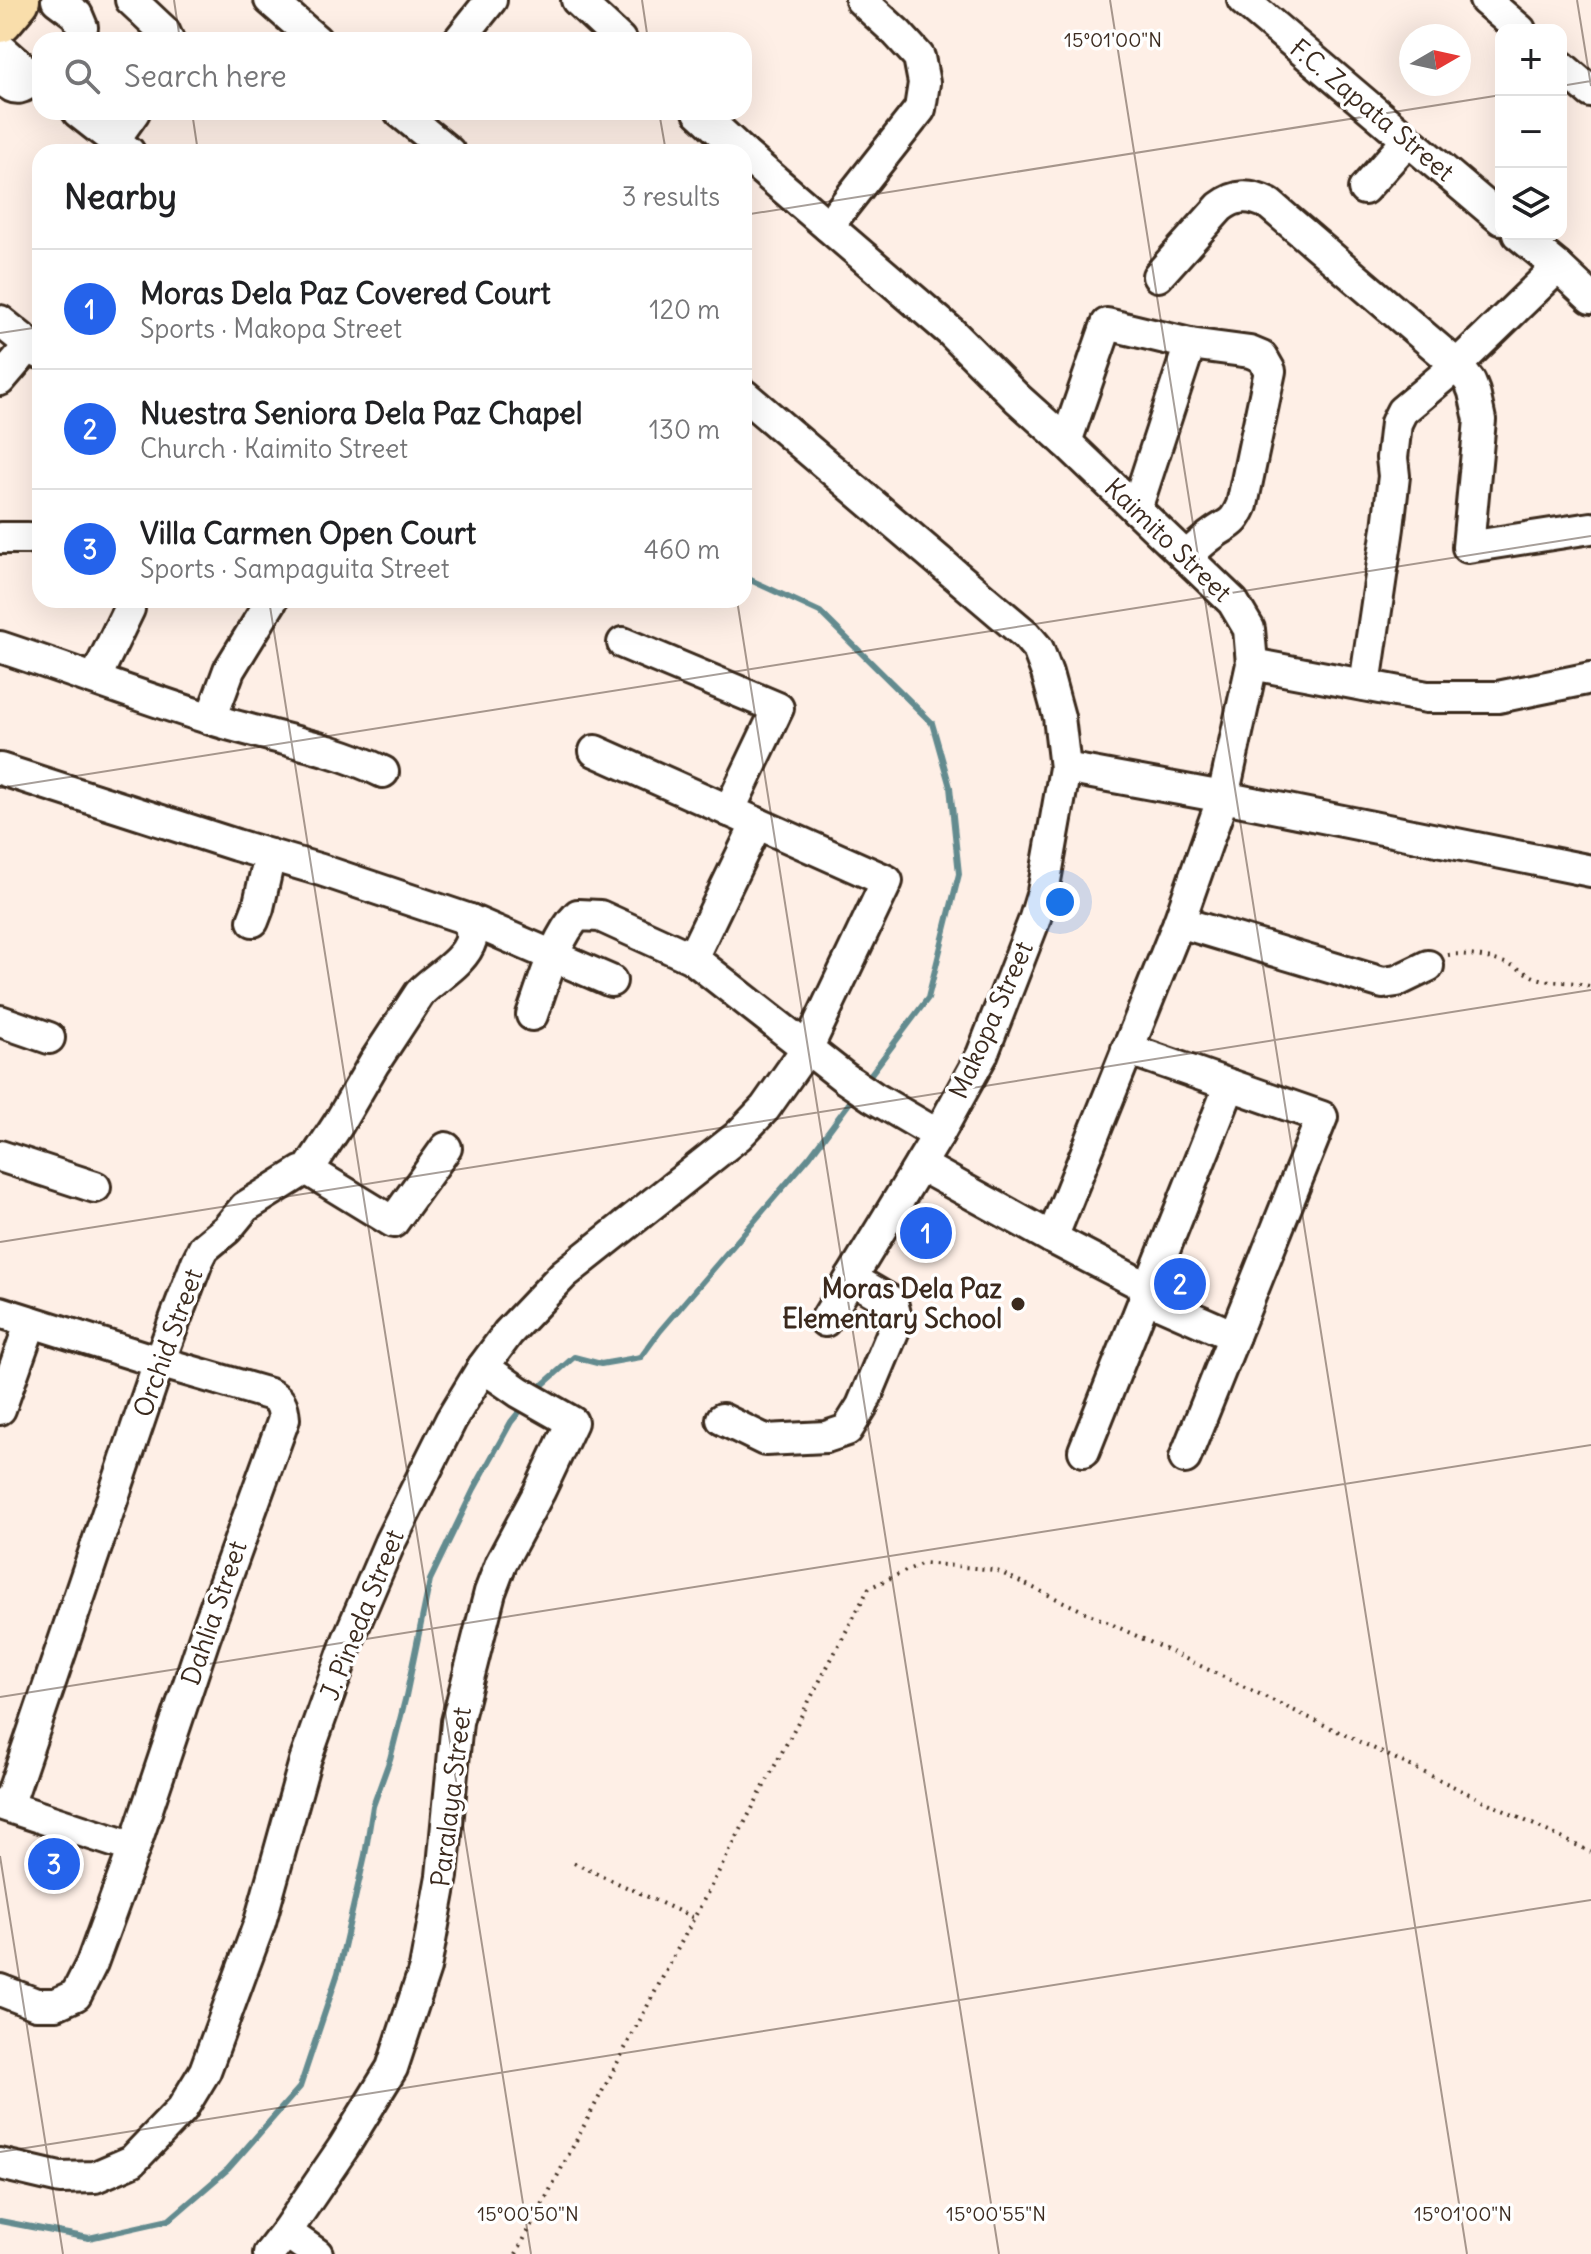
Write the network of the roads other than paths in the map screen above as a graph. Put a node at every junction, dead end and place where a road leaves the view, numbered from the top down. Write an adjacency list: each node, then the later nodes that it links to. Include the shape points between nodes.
1 (17, 0): 10 (highway)
2 (57, 0): 12 (street, via 77,15)
3 (131, 0): 13 (street)
4 (270, 0): 14 (street)
5 (491, 0): 15 (street)
6 (577, 0): 16 (street)
7 (861, 0): 35 (street, via 919,57 924,83 920,109)
8 (1243, 0): 27 (street, F.C. Zapata Street)
9 (1485, 0): 11 (street)
10 (0, 20)
11 (1513, 24)
12 (82, 27)
13 (163, 32)
14 (307, 32)
15 (465, 32)
16 (611, 32)
17 (0, 48): 19 (street)
18 (1567, 70): 22 (street)
19 (32, 76)
20 (4, 80): 21 (street, via 16,89)
21 (32, 83)
22 (1589, 85)
23 (88, 120): 28 (street)
24 (131, 120): 29 (street)
25 (411, 120): 30 (street)
26 (708, 120): 31 (street, Kaimito Street)
27 (1407, 141): 33 (street); 34 (street, F.C. Zapata Street)
28 (118, 144)
29 (122, 144)
30 (439, 144)
31 (733, 144)
32 (752, 161): 35 (street, Kaimito Street)
33 (1364, 189)
34 (1495, 214)
35 (828, 226): 47 (street, Kaimito Street, via 951,332)
36 (1525, 240): 37 (street)
37 (1558, 267): 39 (street); 44 (street)
38 (1158, 276): 44 (street, via 1220,207 1253,196 1269,204)
39 (1591, 298)
40 (0, 321): 42 (street)
41 (1190, 344): 47 (street, via 1107,324); 48 (street); 50 (street, via 1250,352 1262,357 1270,371 1242,505 1228,527)
42 (32, 347)
43 (32, 352): 45 (street)
44 (1457, 365): 49 (street, via 1470,382 1480,420 1468,547); 58 (street, via 1402,411 1396,423 1388,528)
45 (0, 380)
46 (752, 402): 61 (street, Makopa Street, via 1038,649 1059,717)
47 (1066, 442): 48 (street, Kaimito Street)
48 (1136, 509): 50 (street, Kaimito Street)
49 (1591, 528)
50 (1187, 556): 55 (street, Kaimito Street, via 1233,602 1249,629)
51 (267, 608): 59 (street, via 229,670)
52 (129, 609): 57 (street)
53 (623, 643): 65 (street, via 778,708)
54 (0, 647): 57 (street)
55 (1252, 664): 58 (street); 64 (street, Kaimito Street)
56 (1591, 678): 58 (street, via 1498,697 1427,697)
57 (95, 679): 59 (street)
58 (1365, 685)
59 (211, 719): 63 (street)
60 (595, 751): 65 (street)
61 (1065, 768): 64 (street); 81 (street, Makopa Street, via 1034,921 982,1055)
62 (0, 769): 66 (street)
63 (383, 772)
64 (1223, 797): 67 (street); 70 (street, Kaimito Street)
65 (743, 817): 72 (street); 78 (street, J. Pineda Street, via 887,881)
66 (270, 855): 68 (street); 69 (street)
67 (1591, 871)
68 (470, 920): 71 (street); 85 (street, Orchid Street, via 466,947 420,993)
69 (253, 921)
70 (1179, 922): 73 (street, via 1383,983); 79 (street, Kaimito Street)
71 (555, 955): 72 (street, via 578,915 600,916); 74 (street); 75 (street)
72 (692, 958): 78 (street)
73 (1428, 966)
74 (611, 981)
75 (532, 1015)
76 (0, 1021): 77 (street)
77 (49, 1038)
78 (808, 1047): 81 (street, via 873,1097); 95 (street, J. Pineda Street, via 738,1136 564,1274)
79 (1127, 1049): 80 (street); 87 (street, Kaimito Street)
80 (1230, 1085): 89 (street); 93 (street, via 1322,1117)
81 (938, 1135): 84 (street, Makopa Street)
82 (446, 1148): 85 (street, via 393,1222)
83 (0, 1156): 86 (street)
84 (920, 1165): 87 (street); 88 (street, Makopa Street)
85 (308, 1170): 94 (street, Orchid Street, via 245,1207 204,1248)
86 (95, 1187)
87 (1052, 1238): 89 (street)
88 (851, 1278): 91 (street, Makopa Street); 97 (street, via 892,1302 896,1318 862,1406 847,1430 826,1437 765,1440)
89 (1147, 1293): 93 (street); 98 (street)
90 (0, 1312): 92 (street, Dahlia Street)
91 (825, 1321)
92 (31, 1322): 94 (street, Dahlia Street); 96 (street)
93 (1234, 1336): 99 (street)
94 (159, 1362): 100 (street, Orchid Street); 101 (street, Dahlia Street, via 269,1394 279,1399 284,1419)
95 (483, 1367): 103 (street, J. Pineda Street, via 422,1476 348,1640 305,1761 256,1936 205,2071 182,2109 132,2161 95,2177 60,2178); 104 (street, Paralaya Street, via 572,1422 490,1592 457,1722 442,1876 425,1968 392,2068)
96 (0, 1409)
97 (722, 1419)
98 (1084, 1451)
99 (1185, 1458)
100 (4, 1805): 101 (street)
101 (134, 1848): 102 (street, Dahlia Street, via 76,1995 56,2004 36,2004)
102 (0, 1990)
103 (0, 2164)
104 (277, 2243): 105 (street)
105 (317, 2254)

